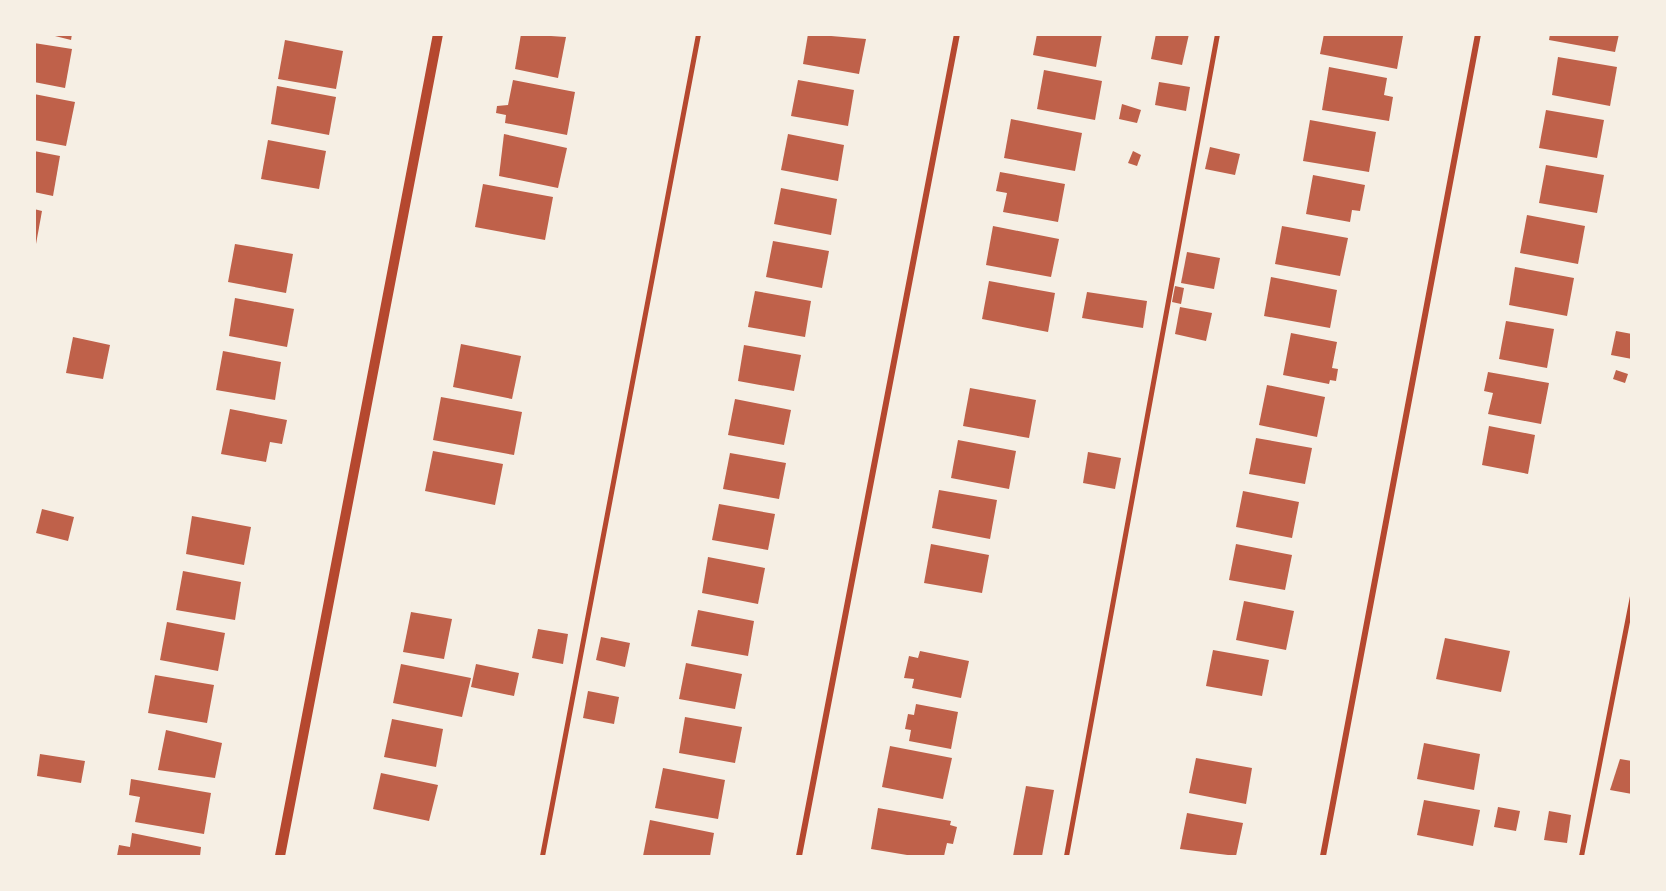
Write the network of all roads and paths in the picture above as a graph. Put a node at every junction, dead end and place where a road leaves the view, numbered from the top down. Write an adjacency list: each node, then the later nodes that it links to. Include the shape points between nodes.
1 (438, 34): 7 (street)
2 (698, 34): 8 (lane)
3 (957, 34): 9 (street)
4 (1217, 34): 10 (lane)
5 (1478, 34): 11 (street)
6 (1632, 596): 12 (lane)
7 (280, 856)
8 (542, 856)
9 (799, 856)
10 (1066, 856)
11 (1323, 856)
12 (1581, 856)

